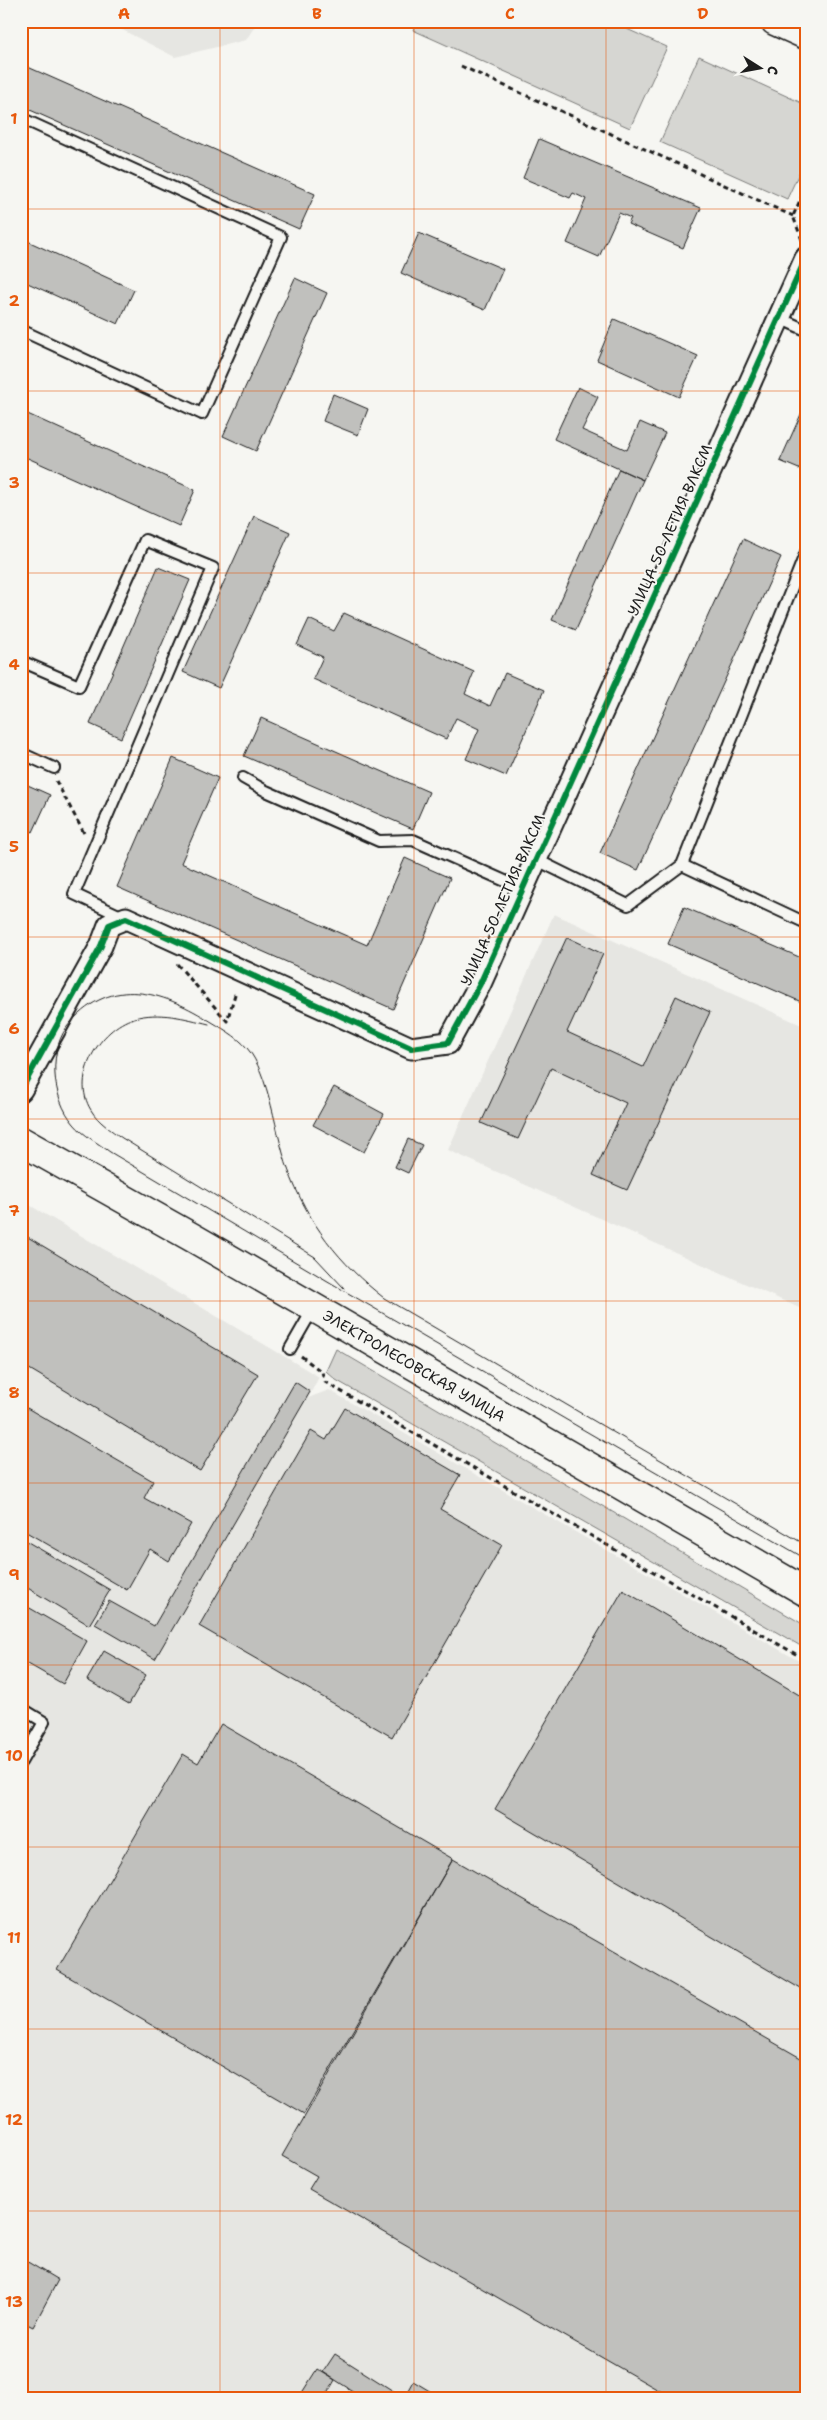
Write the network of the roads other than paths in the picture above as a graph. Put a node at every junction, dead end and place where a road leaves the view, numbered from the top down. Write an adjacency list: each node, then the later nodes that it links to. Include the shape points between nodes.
1 (776, 21): 2 (main road)
2 (806, 35)
3 (21, 118): 6 (lane, via 281,237 202,414)
4 (804, 250): 5 (street, УЛИЦА 50-ЛЕТИЯ ВЛКСМ)
5 (779, 318): 7 (lane); 13 (street, УЛИЦА 50-ЛЕТИЯ ВЛКСМ)
6 (21, 330)
7 (806, 330)
8 (806, 552): 14 (lane)
9 (21, 661): 16 (lane, via 79,686 145,540 213,568 74,894)
10 (21, 753): 11 (lane)
11 (54, 768)
12 (243, 778): 15 (lane, via 379,841 413,840)
13 (535, 860): 14 (lane, via 628,905); 15 (street, УЛИЦА 50-ЛЕТИЯ ВЛКСМ)
14 (682, 864): 17 (lane)
15 (523, 889): 16 (street, УЛИЦА 50-ЛЕТИЯ ВЛКСМ, via 480,984 448,1042 411,1048)
16 (126, 918): 18 (street, via 109,925 101,946)
17 (806, 923)
18 (21, 1090)
19 (21, 1141): 20 (main road, ЭЛЕКТРОЛЕСОВСКАЯ УЛИЦА)
20 (314, 1308): 21 (lane); 22 (main road, ЭЛЕКТРОЛЕСОВСКАЯ УЛИЦА)
21 (290, 1349)
22 (806, 1592)
23 (21, 1708): 24 (lane, via 44,1722)
24 (21, 1762)

